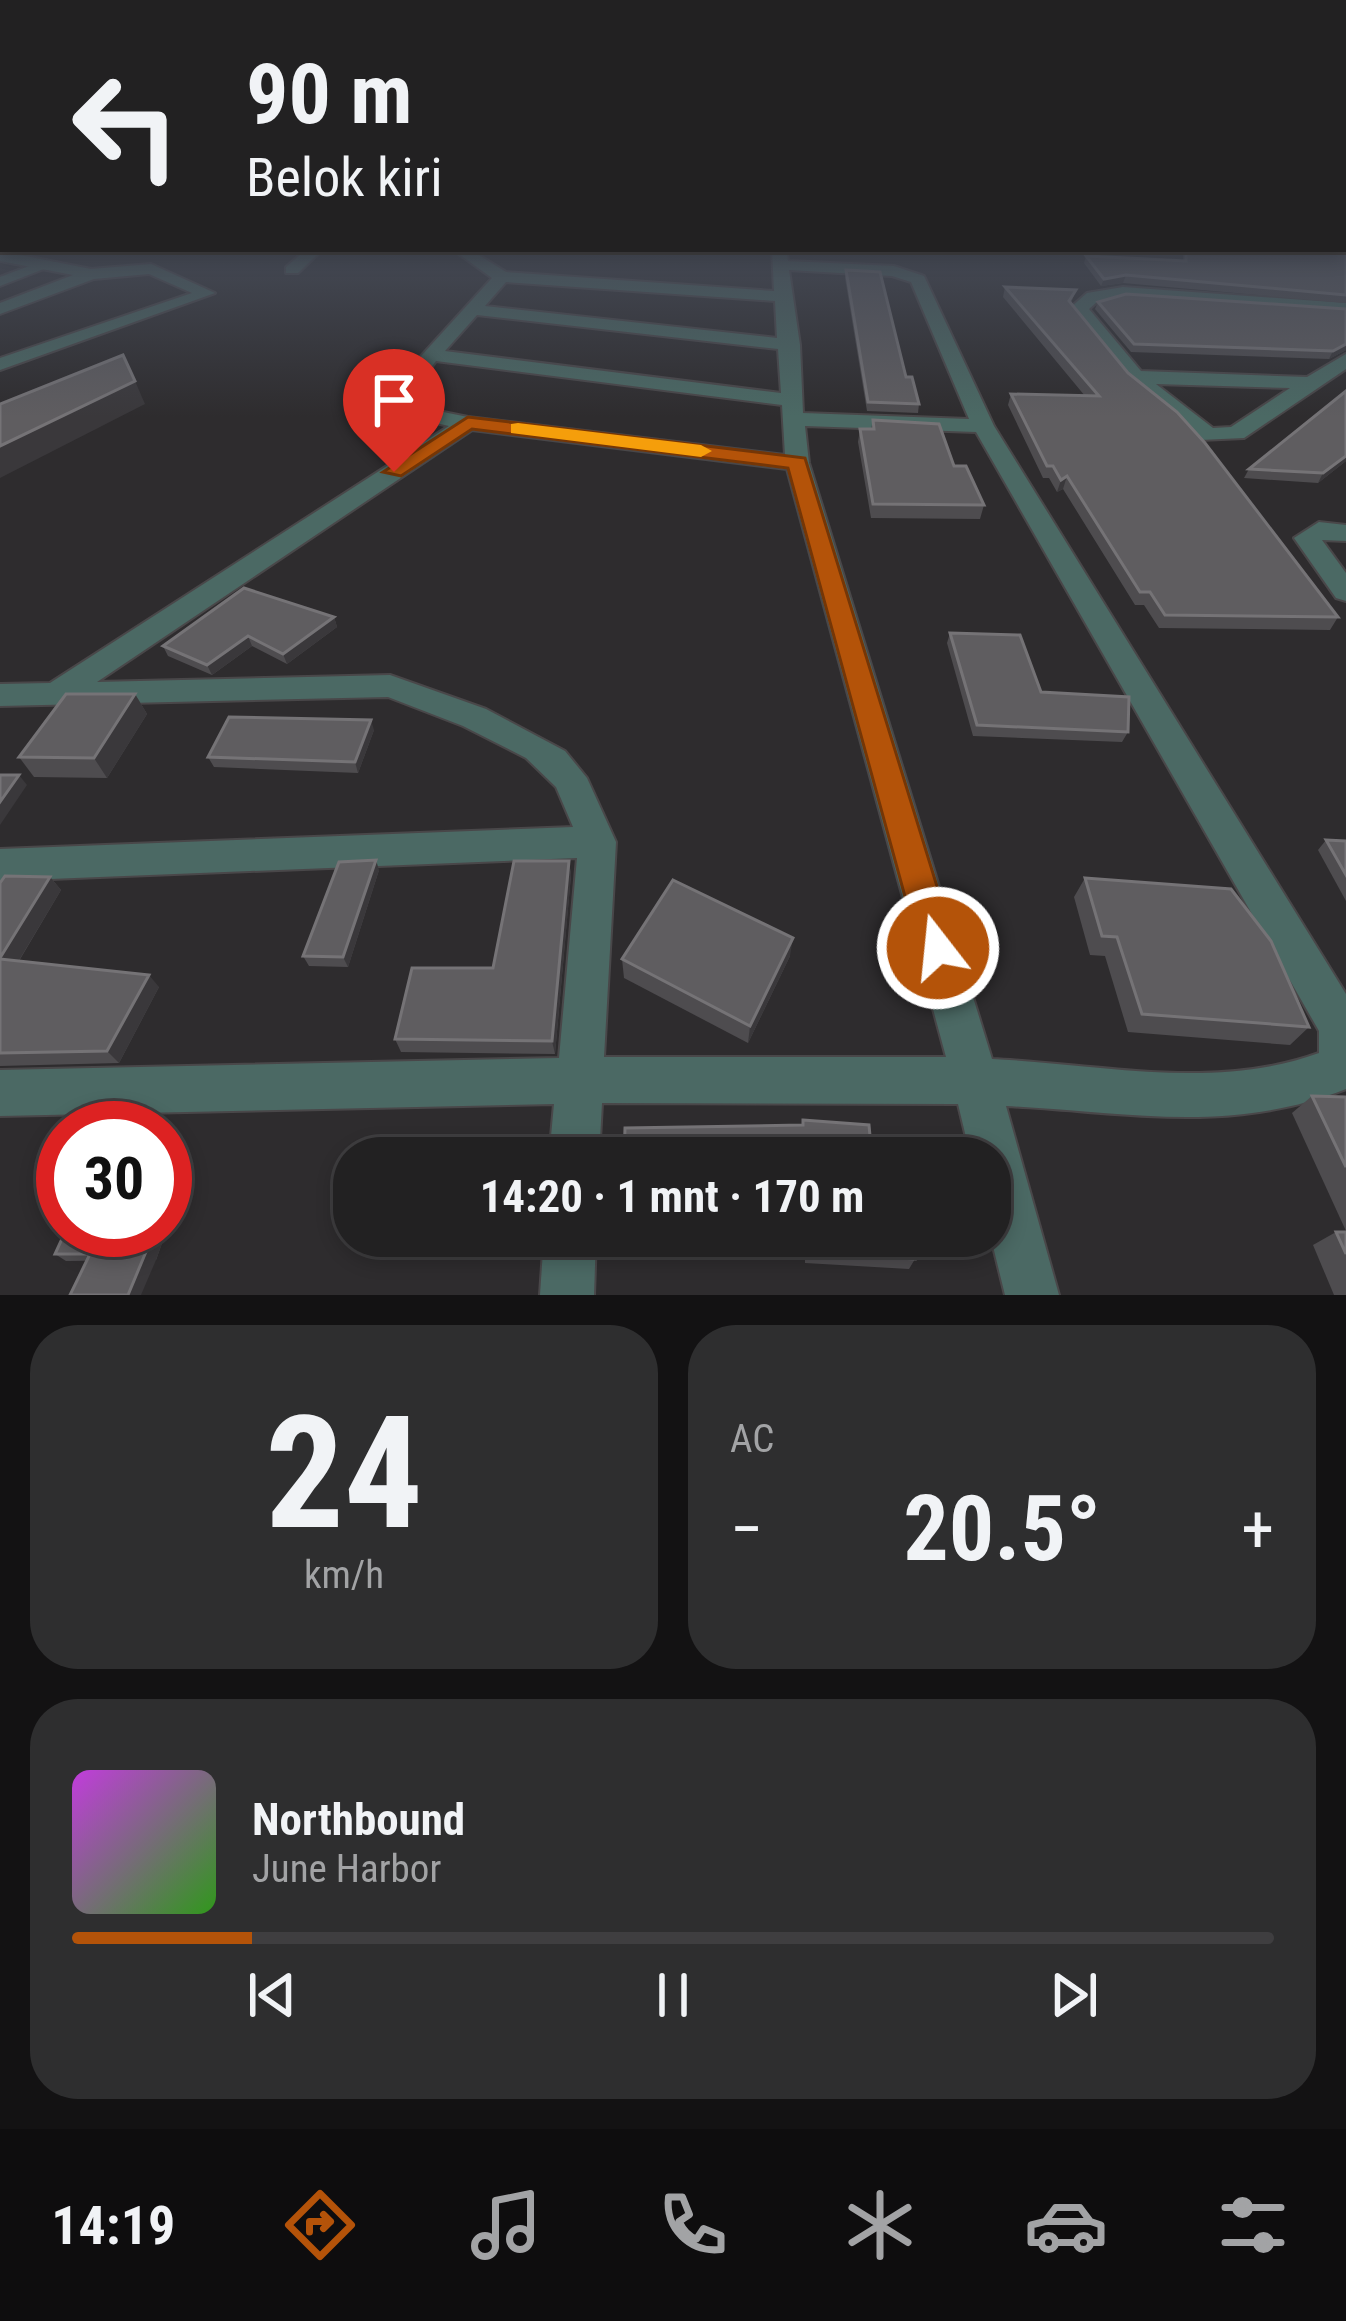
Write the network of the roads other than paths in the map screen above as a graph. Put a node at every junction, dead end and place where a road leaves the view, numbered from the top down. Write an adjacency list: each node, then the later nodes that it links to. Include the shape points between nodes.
1 (33, 296): 9 (street)
2 (197, 296): 14 (street)
3 (485, 296): 10 (street)
4 (784, 296): 11 (street)
5 (926, 296): 19 (street)
6 (1104, 296): 15 (street, via 1079,308)
7 (1232, 296): 8 (street)
8 (1346, 308)
9 (0, 309)
10 (473, 310): 11 (street); 12 (street)
11 (790, 345): 17 (street)
12 (430, 355): 17 (street); 18 (street, via 392,404)
13 (1346, 359): 16 (street)
14 (0, 364)
15 (1135, 377): 16 (street); 16 (street, via 1196,431 1217,436 1237,433)
16 (1312, 383)
17 (792, 410): 19 (street); 20 (street)
18 (468, 423): 20 (street); 23 (street)
19 (983, 426): 27 (street, via 1341,1027 1342,1068 1298,1089 1250,1097)
20 (797, 463): 27 (street)
21 (1346, 533): 22 (street, via 1319,530 1306,538)
22 (1346, 592)
23 (57, 693): 24 (street); 25 (street, via 390,686 553,760 577,789)
24 (0, 695)
25 (597, 842): 26 (street); 28 (street)
26 (0, 865)
27 (976, 1081): 28 (street); 33 (street)
28 (577, 1083): 29 (street); 30 (street)
29 (0, 1093)
30 (575, 1137)
31 (569, 1257): 32 (street)
32 (567, 1295)
33 (1032, 1295)

